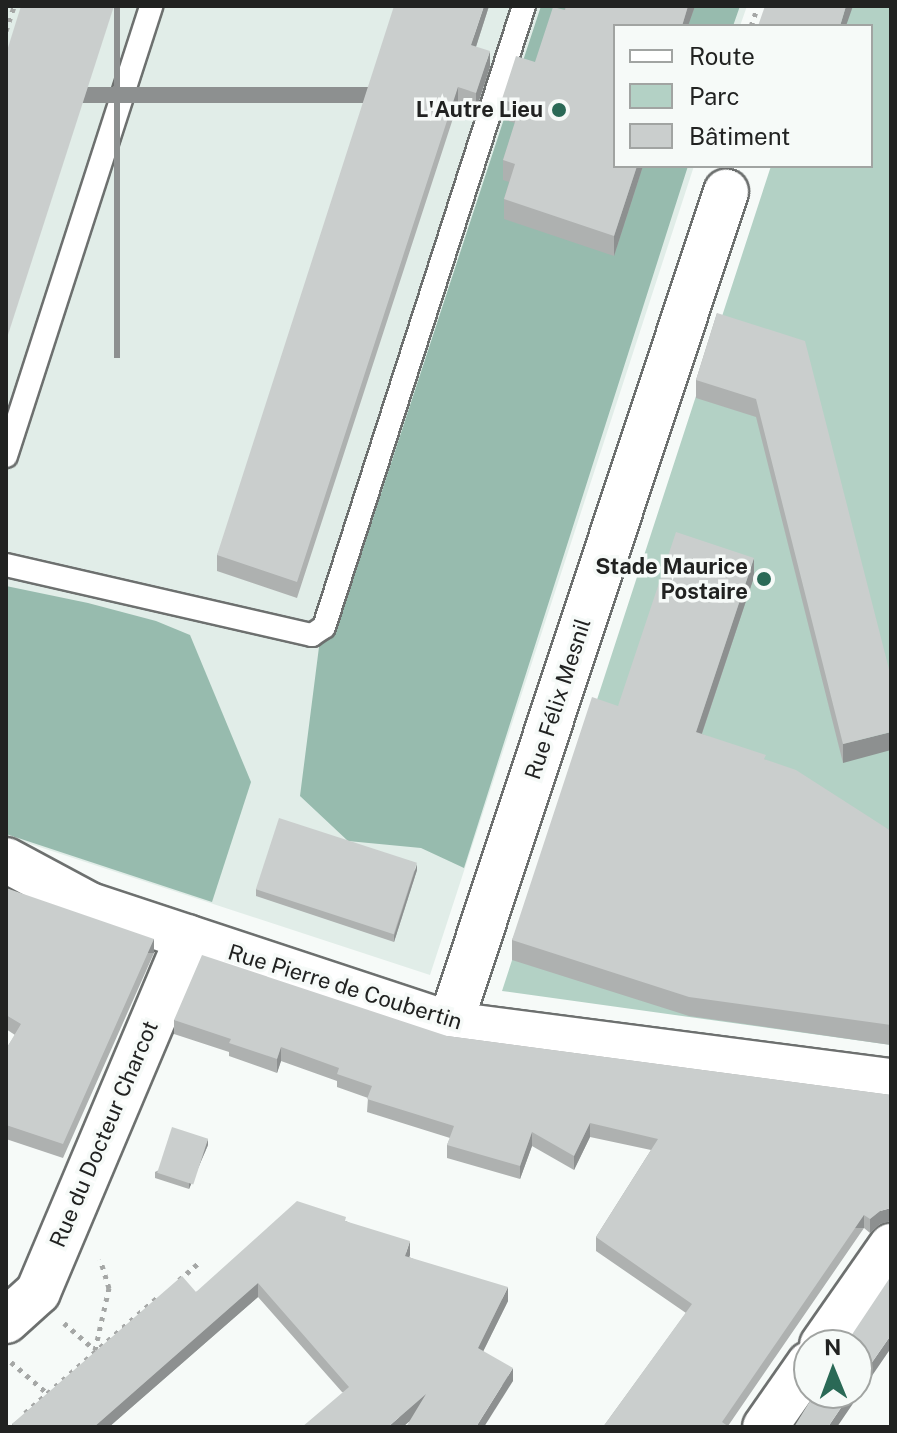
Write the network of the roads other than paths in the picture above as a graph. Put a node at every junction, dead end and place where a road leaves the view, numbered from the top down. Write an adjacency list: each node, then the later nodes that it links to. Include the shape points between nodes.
1 (151, 6): 4 (lane)
2 (524, 6): 5 (lane, via 324,627 312,635)
3 (726, 192): 8 (street, Rue Félix Mesnil)
4 (6, 456)
5 (6, 565)
6 (6, 860): 7 (street, Rue Pierre de Coubertin, via 90,905)
7 (188, 937): 8 (street, Rue Pierre de Coubertin); 11 (street, Rue du Docteur Charcot, via 38,1292)
8 (450, 1024): 9 (street, Rue Pierre de Coubertin)
9 (891, 1081)
10 (891, 1246): 12 (street)
11 (6, 1321)
12 (833, 1329)
13 (793, 1387): 14 (street)
14 (765, 1427)

